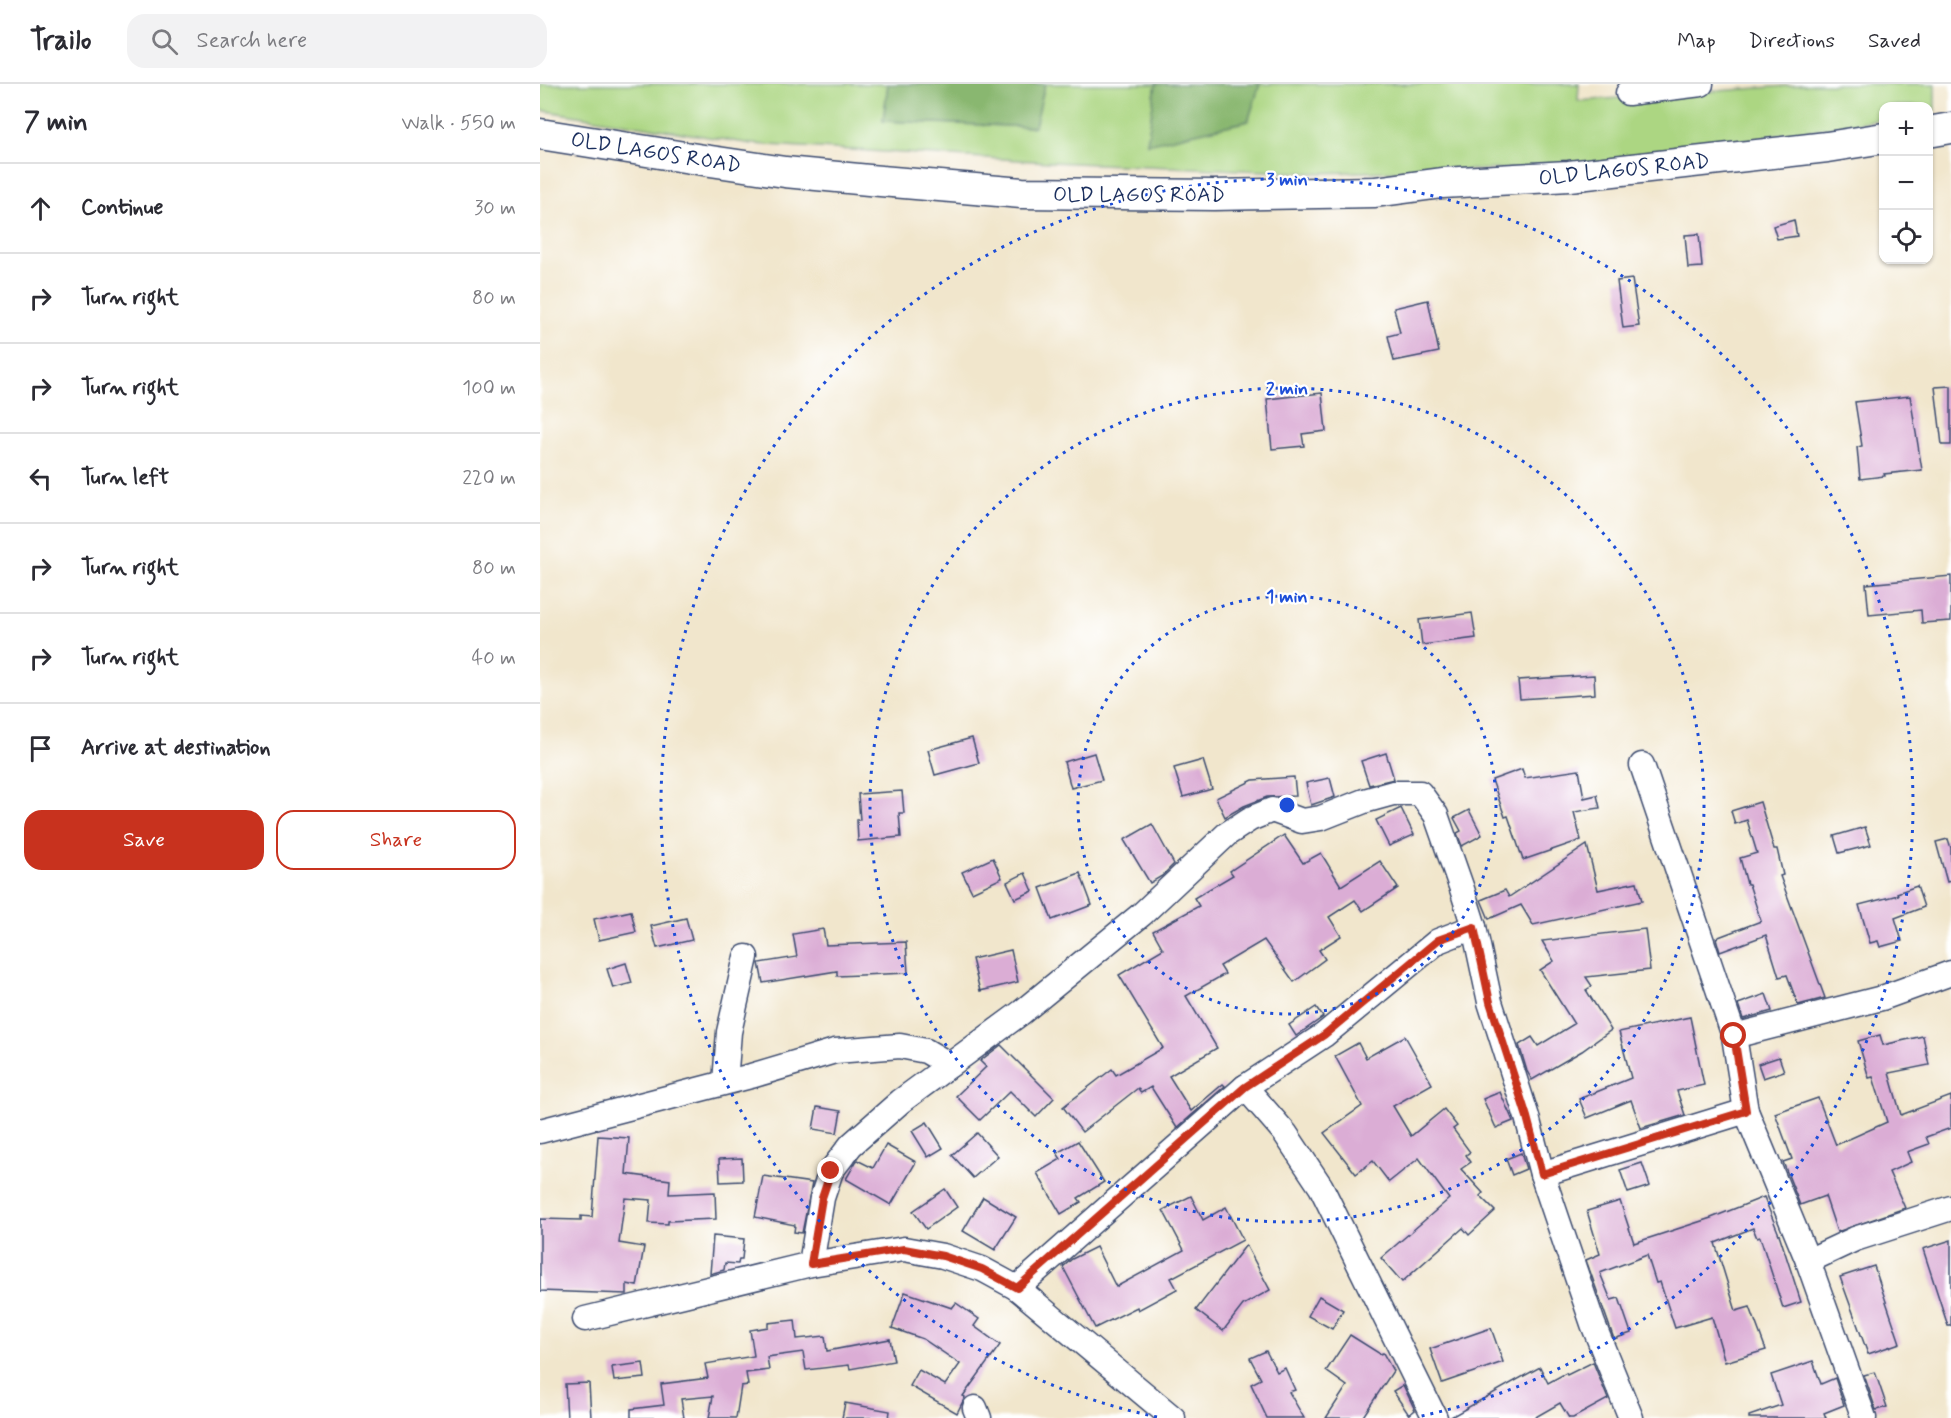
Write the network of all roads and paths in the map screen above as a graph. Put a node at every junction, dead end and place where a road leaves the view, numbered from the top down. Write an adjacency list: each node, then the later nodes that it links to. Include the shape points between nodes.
1 (1701, 84): 2 (street)
2 (1628, 93)
3 (1951, 128): 4 (main road)
4 (1933, 131)
5 (540, 134): 6 (main road, OLD LAGOS ROAD, via 730,164 869,180 1022,193 1214,195 1375,192 1442,183 1569,176)
6 (1879, 139)
7 (1642, 765): 11 (street)
8 (1474, 927): 12 (street, via 1436,815 1420,793 1393,793 1302,821 1272,810 1227,834 1133,921); 14 (street, via 1438,940 1324,1035); 17 (street, via 1490,1002)
9 (746, 957): 13 (street, via 729,1032)
10 (1951, 973): 11 (street, via 1882,998)
11 (1734, 1036): 15 (street)
12 (950, 1065): 13 (street, via 926,1051 900,1046 835,1051); 20 (street, via 851,1145 831,1171 822,1198)
13 (725, 1082): 16 (street)
14 (1245, 1087): 21 (street); 24 (street, via 1284,1133 1321,1187)
15 (1746, 1111): 17 (street); 19 (street)
16 (540, 1131)
17 (1542, 1174): 25 (street, via 1593,1324)
18 (1951, 1208): 19 (street, via 1855,1239)
19 (1808, 1261): 26 (street)
20 (811, 1264): 21 (street, via 904,1249 982,1269); 22 (street)
21 (1017, 1288): 23 (street)
22 (585, 1319)
23 (1173, 1418)
24 (1435, 1418)
25 (1631, 1418)
26 (1864, 1418)

